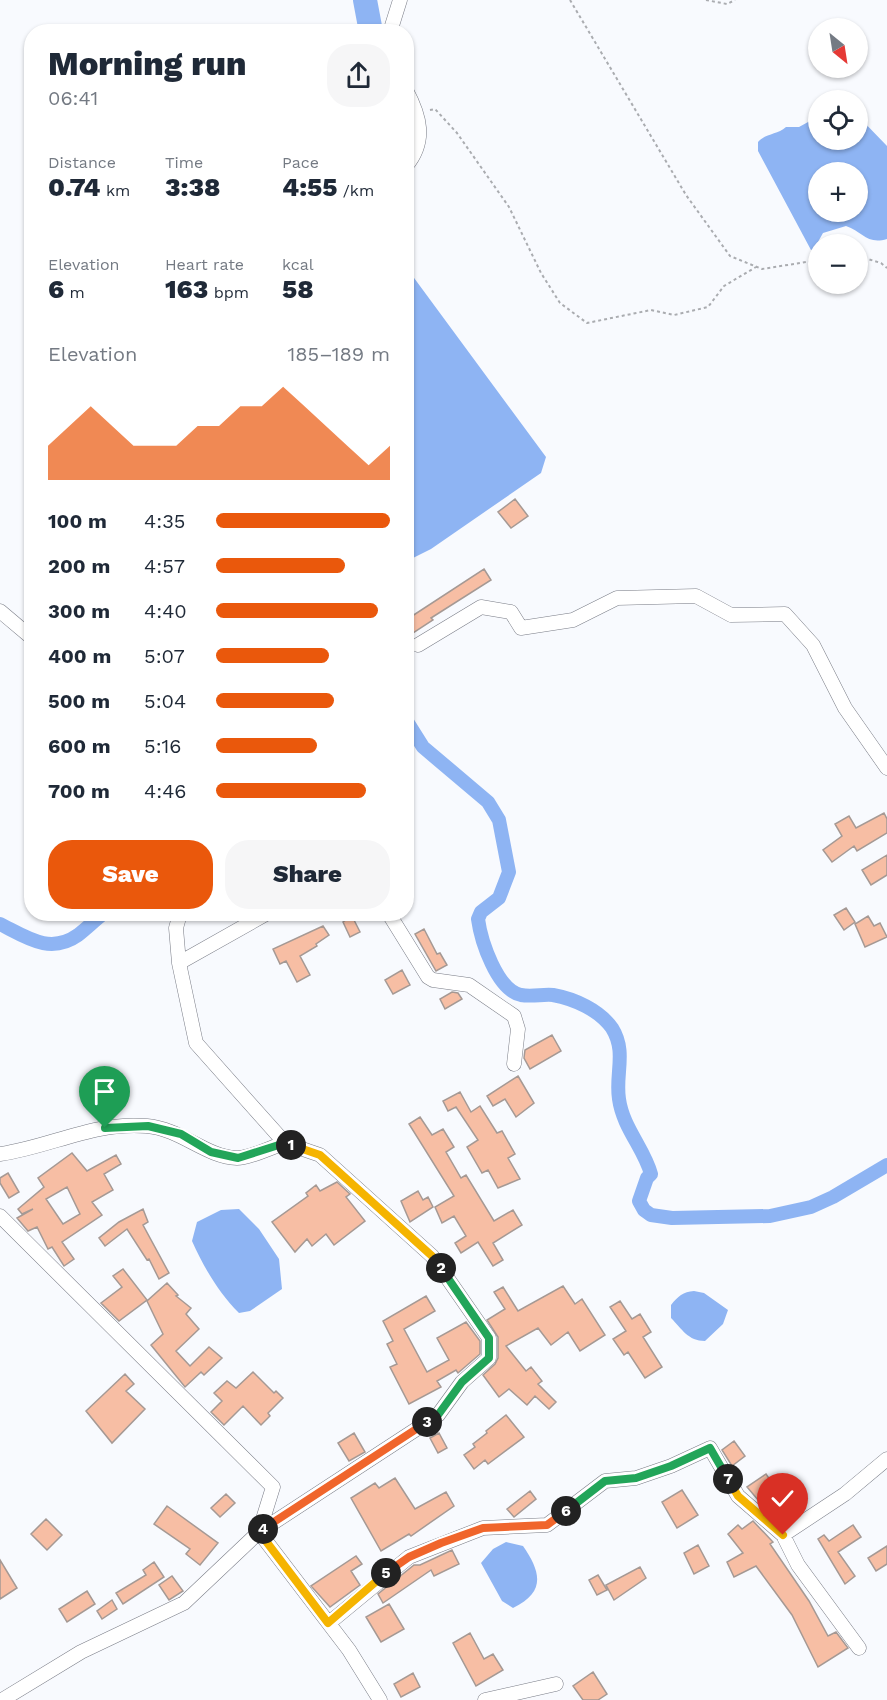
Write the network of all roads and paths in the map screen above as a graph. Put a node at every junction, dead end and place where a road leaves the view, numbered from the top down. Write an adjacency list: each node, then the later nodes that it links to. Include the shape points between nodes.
1 (400, 0): 5 (street)
2 (570, 0): 11 (path, via 686,195 730,256)
3 (705, 0): 4 (path, via 727,4)
4 (735, 0)
5 (392, 24)
6 (414, 105): 7 (street)
7 (418, 113): 8 (street, via 420,147); 11 (path, via 435,109 457,133 509,207 560,303 587,323 651,310 674,315 708,307 724,286)
8 (414, 155)
9 (868, 259): 12 (path)
10 (808, 262): 11 (path)
11 (756, 267)
12 (887, 268)
13 (0, 611): 14 (street)
14 (24, 632)
15 (418, 645): 16 (street, via 481,607 511,612 521,628 573,620 617,598 696,596 732,615 785,614 813,645 844,708)
16 (887, 768)
17 (178, 921): 20 (street)
18 (254, 921): 20 (street)
19 (393, 921): 21 (street, via 428,977 469,986 514,1017 518,1029)
20 (179, 963): 22 (street, via 196,1043)
21 (514, 1064)
22 (285, 1143): 23 (street, via 238,1158 211,1152 181,1134 148,1126 96,1129); 26 (street, via 320,1155 432,1256 489,1338 489,1358 462,1382 438,1415)
23 (0, 1154)
24 (0, 1216): 26 (street, via 273,1487)
25 (887, 1459): 27 (street, via 845,1494)
26 (259, 1532): 28 (street); 31 (street, via 184,1603 81,1652)
27 (783, 1535): 28 (street, via 738,1496 710,1448 636,1478 605,1481 547,1525 483,1528 409,1557); 29 (street, via 798,1565)
28 (328, 1623): 32 (street)
29 (859, 1648)
30 (556, 1684): 33 (street)
31 (2, 1699)
32 (380, 1700)
33 (485, 1700)

